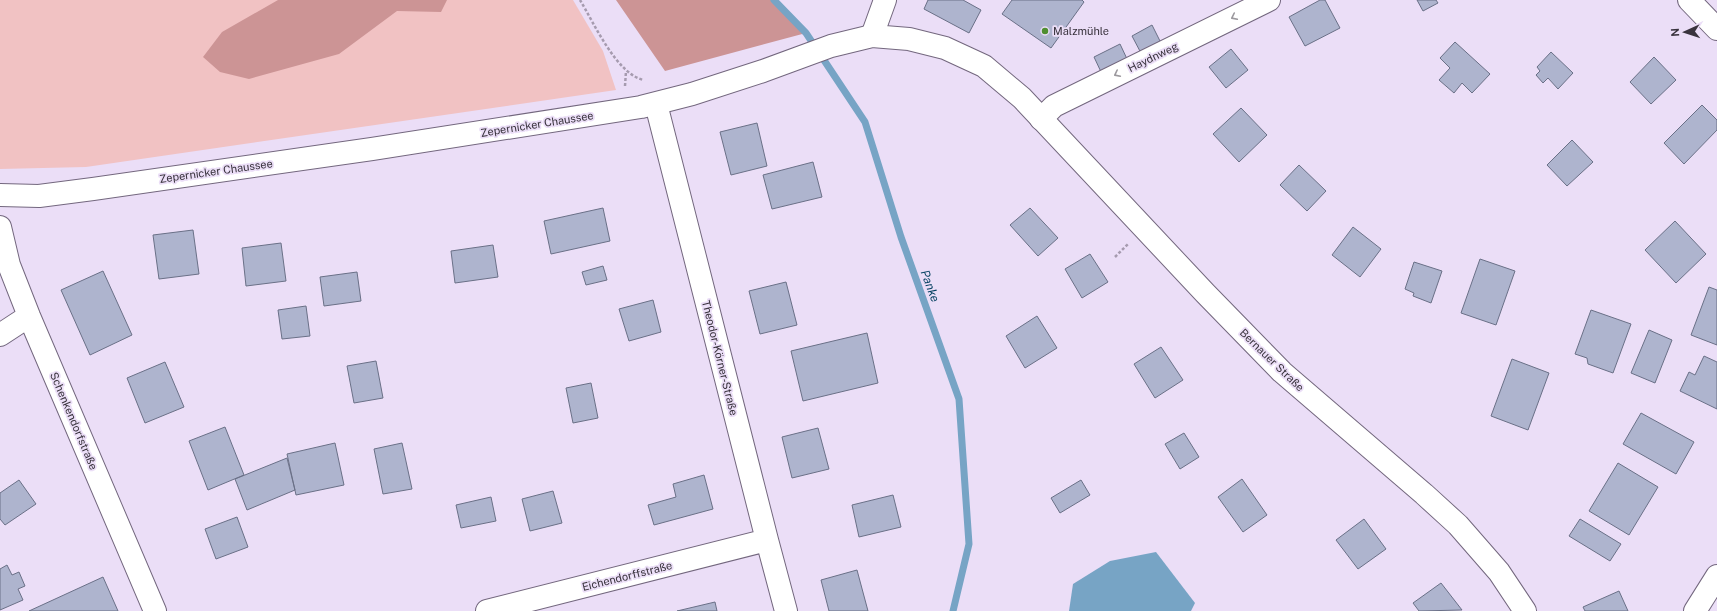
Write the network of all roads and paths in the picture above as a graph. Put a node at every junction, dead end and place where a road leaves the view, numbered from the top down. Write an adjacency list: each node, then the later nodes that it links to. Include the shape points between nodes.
1 (580, 0): 7 (path, via 626,71 643,81)
2 (885, 0): 6 (main road)
3 (1269, 0): 9 (main road, Haydnweg, one-way to 9, via 1054,106)
4 (1689, 0): 5 (main road)
5 (1717, 28)
6 (872, 36): 8 (main road, Zepernicker Chaussee, via 831,46 749,76); 9 (main road, Zepernicker Chaussee, via 909,39 945,48 984,66 1022,98)
7 (651, 80)
8 (656, 104): 10 (main road, Zepernicker Chaussee, via 93,189 39,196); 16 (main road, Theodor-Körner-Straße)
9 (1040, 118): 21 (main road, Bernauer Straße, via 1282,372 1458,524 1500,572)
10 (0, 195)
11 (0, 228): 14 (main road, Schenkendorfstraße, via 9,265)
12 (1131, 241): 13 (path)
13 (1115, 257)
14 (29, 316): 15 (main road); 18 (main road, Schenkendorfstraße)
15 (0, 335)
16 (767, 540): 19 (main road, Eichendorffstraße); 20 (main road, Theodor-Körner-Straße)
17 (1717, 576): 22 (main road)
18 (155, 611)
19 (487, 611)
20 (786, 611)
21 (1525, 611)
22 (1695, 611)

